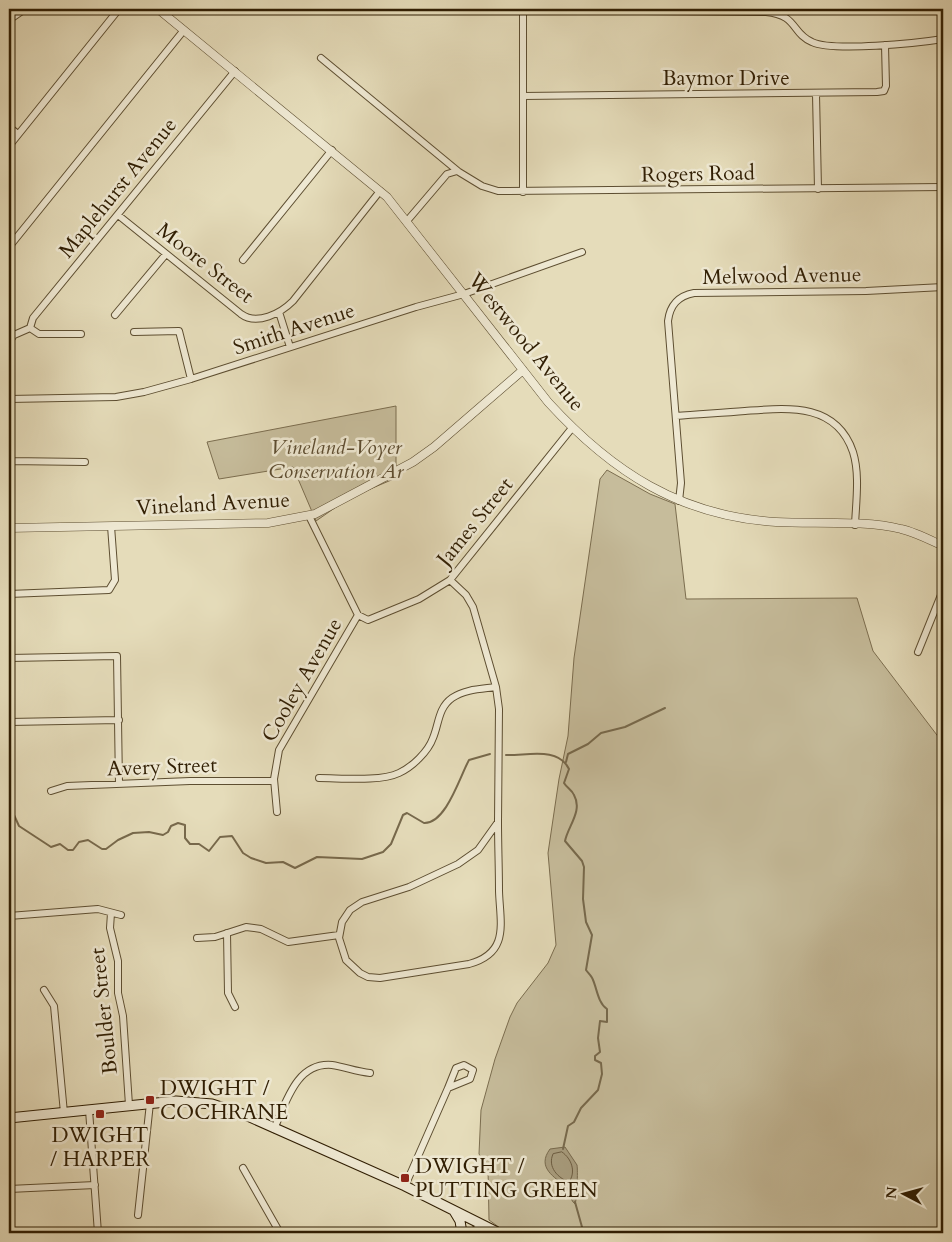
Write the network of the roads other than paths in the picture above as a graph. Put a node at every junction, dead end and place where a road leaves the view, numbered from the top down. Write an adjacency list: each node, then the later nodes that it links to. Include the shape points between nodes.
1 (25, 9): 6 (street)
2 (120, 9): 15 (street)
3 (158, 9): 7 (street, Westwood Avenue)
4 (523, 10): 5 (street); 13 (street)
5 (724, 11): 9 (street, via 780,13 811,42 823,45)
6 (9, 20)
7 (184, 30): 11 (street, Westwood Avenue); 25 (street)
8 (943, 39): 9 (street)
9 (885, 45): 12 (street, Baymor Drive, via 884,91)
10 (321, 58): 18 (street, Rogers Road)
11 (235, 71): 17 (street, Westwood Avenue); 23 (street, Maplehurst Avenue)
12 (816, 94): 13 (street, Baymor Drive); 20 (street)
13 (523, 96): 22 (street)
14 (9, 127): 15 (street)
15 (18, 134): 16 (street)
16 (9, 146)
17 (332, 150): 21 (street, Westwood Avenue); 28 (street)
18 (459, 172): 22 (street, Rogers Road, via 488,189); 24 (street, via 454,170 447,174)
19 (943, 187): 20 (street, Rogers Road)
20 (818, 188): 22 (street, Rogers Road)
21 (380, 191): 24 (street, Westwood Avenue); 31 (street, via 300,294)
22 (523, 192)
23 (118, 215): 27 (street, Moore Street); 33 (street, Maplehurst Avenue, via 33,318)
24 (407, 221): 30 (street, Westwood Avenue)
25 (9, 247)
26 (582, 252): 30 (street, Smith Avenue)
27 (166, 254): 31 (street, Moore Street, via 244,317 256,319); 32 (street)
28 (243, 260)
29 (943, 287): 42 (street, Melwood Avenue, via 694,293 682,296 672,306 668,321)
30 (464, 294): 37 (street, Smith Avenue); 38 (street, Westwood Avenue)
31 (279, 312): 37 (street)
32 (115, 315)
33 (30, 328): 35 (street, via 39,334); 36 (street, via 14,335)
34 (134, 332): 39 (street, via 179,331)
35 (81, 334)
36 (9, 342)
37 (290, 347): 39 (street, Smith Avenue)
38 (523, 370): 43 (street, Westwood Avenue); 47 (street, Vineland Avenue, via 429,451)
39 (191, 379): 40 (street, Smith Avenue, via 116,397)
40 (9, 399)
41 (9, 412): 44 (street)
42 (676, 416): 46 (street, Melwood Avenue, via 681,483); 48 (street, via 789,408 808,411 828,420 844,435 853,452)
43 (572, 428): 46 (street, Westwood Avenue, via 619,468); 52 (street, James Street)
44 (9, 462): 45 (street); 50 (street)
45 (85, 462)
46 (679, 501): 48 (street, Westwood Avenue, via 739,518)
47 (309, 516): 49 (street, Vineland Avenue, via 268,523); 55 (street, Cooley Avenue)
48 (855, 525): 51 (street, Westwood Avenue, via 902,529)
49 (111, 526): 50 (street, Vineland Avenue); 54 (street, via 113,587 104,592)
50 (10, 528)
51 (943, 546)
52 (450, 580): 55 (street, James Street, via 380,617 368,620); 58 (street, via 473,607)
53 (943, 590): 56 (street)
54 (9, 594)
55 (358, 615): 62 (street, Cooley Avenue, via 280,746)
56 (918, 652)
57 (9, 658): 59 (street, via 117,656)
58 (496, 687): 61 (street, via 465,692 449,700 440,714 431,744 409,767 394,775); 66 (street, via 499,709)
59 (119, 720): 60 (street); 63 (street)
60 (9, 722)
61 (319, 778)
62 (274, 781): 63 (street, Avery Street); 65 (street, Cooley Avenue)
63 (119, 784): 64 (street, Avery Street, via 67,786)
64 (51, 791)
65 (277, 812)
66 (498, 822): 71 (street, via 478,850 458,864 417,883 357,904 345,916); 71 (street, via 502,926 496,946 485,958 459,966 372,978 360,973 346,960)
67 (111, 913): 68 (street); 69 (street, via 98,910); 78 (street, Boulder Street)
68 (121, 915)
69 (9, 916)
70 (227, 932): 71 (street, via 256,927 292,942); 72 (street, via 215,937); 74 (street, via 228,993)
71 (339, 935)
72 (197, 938)
73 (44, 990): 80 (street, via 54,1006)
74 (235, 1007)
75 (370, 1072): 82 (street, via 330,1065 308,1071 296,1083)
76 (448, 1088): 85 (street)
77 (150, 1103): 78 (main road); 82 (main road, via 182,1101 212,1104); 88 (street)
78 (129, 1105): 79 (main road)
79 (89, 1110): 80 (main road); 84 (street)
80 (64, 1114): 81 (main road)
81 (9, 1118)
82 (274, 1129): 85 (main road)
83 (243, 1168): 91 (street)
84 (95, 1185): 86 (street); 90 (street)
85 (404, 1186): 87 (main road)
86 (9, 1189)
87 (454, 1211): 89 (main road); 92 (main road)
88 (138, 1215)
89 (485, 1226): 93 (main road); 94 (main road)
90 (98, 1233)
91 (280, 1233)
92 (462, 1233)
93 (472, 1233)
94 (499, 1233)

